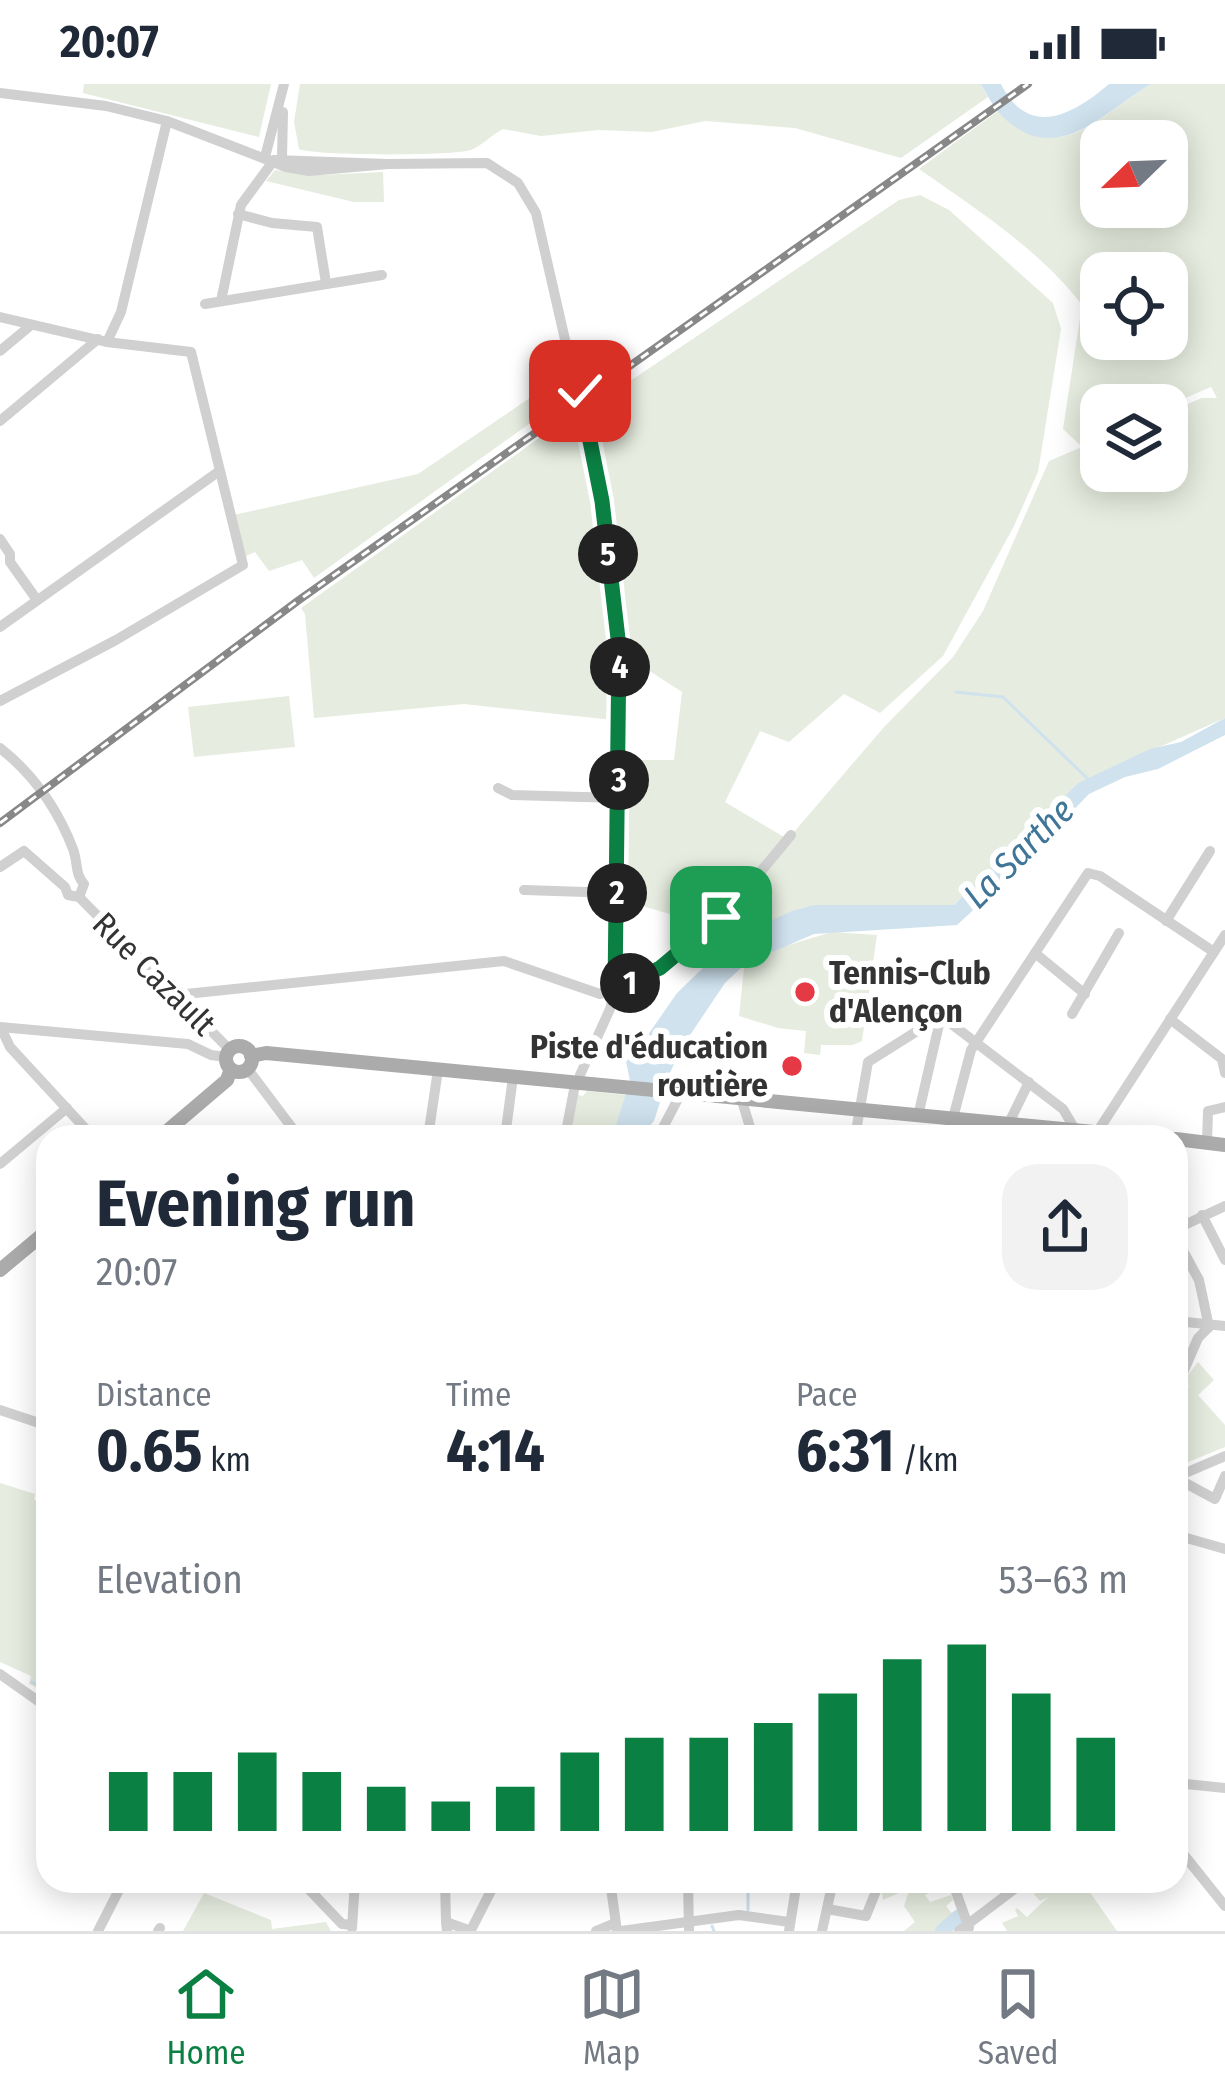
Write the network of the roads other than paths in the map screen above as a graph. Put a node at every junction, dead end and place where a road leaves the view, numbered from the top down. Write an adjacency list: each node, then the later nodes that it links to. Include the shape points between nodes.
1 (284, 84): 4 (street)
2 (0, 93): 3 (street)
3 (167, 121): 4 (street); 12 (street, via 121,312)
4 (274, 159): 5 (street); 23 (street, via 309,171 487,163 532,201 602,501 619,647)
5 (238, 214): 7 (street, via 317,227); 8 (street)
6 (382, 275): 7 (street)
7 (326, 283): 8 (street)
8 (221, 301): 9 (street)
9 (206, 304)
10 (0, 317): 11 (street)
11 (30, 326): 12 (street); 13 (street)
12 (102, 341): 14 (street); 15 (street, via 194,356)
13 (0, 351)
14 (0, 421)
15 (218, 472): 18 (street); 20 (street, via 242,565)
16 (0, 539): 17 (street)
17 (5, 561): 18 (street)
18 (37, 600): 19 (street)
19 (0, 627)
20 (0, 701)
21 (0, 748): 27 (street, via 51,805)
22 (498, 788): 23 (street)
23 (619, 798): 30 (street)
24 (791, 835): 37 (street, via 721,917 660,968)
25 (1210, 851): 32 (street)
26 (0, 867): 28 (street, Rue Cazault, via 24,850)
27 (78, 878): 28 (street, Rue Cazault); 31 (street, Rue Cazault, via 85,887)
28 (65, 886): 31 (street, Rue Cazault)
29 (524, 890): 30 (street)
30 (616, 893): 37 (street)
31 (79, 897): 39 (street, Rue Cazault)
32 (1166, 921): 35 (street); 36 (street, via 1088,873)
33 (1119, 934): 38 (street)
34 (1225, 934): 35 (street)
35 (1214, 952): 44 (street)
36 (1035, 953): 38 (street); 46 (street)
37 (615, 989): 40 (street, via 600,994 504,961); 51 (street)
38 (1084, 994): 42 (street)
39 (176, 995): 40 (street); 41 (street, Rue Cazault)
40 (198, 995): 41 (street)
41 (190, 1010): 48 (street, Rue Cazault)
42 (1072, 1015)
43 (941, 1016): 46 (street); 59 (street, via 868,1062); 60 (street)
44 (1170, 1019): 47 (street); 76 (street)
45 (0, 1028): 48 (street, via 182,1043); 58 (street)
46 (976, 1043): 53 (street); 61 (street)
47 (1222, 1054): 50 (street)
48 (237, 1060): 49 (main road, via 266,1053); 64 (main road, via 227,1080); 65 (street, Rue Cazault)
49 (438, 1070): 52 (main road); 66 (street)
50 (1225, 1072)
51 (580, 1075)
52 (512, 1077): 55 (main road); 67 (street)
53 (1029, 1082): 74 (street); 75 (street)
54 (574, 1090): 68 (street)
55 (674, 1094): 56 (main road); 69 (street)
56 (742, 1101): 59 (main road); 70 (street)
57 (1225, 1107): 79 (street, via 1208,1111)
58 (67, 1108): 62 (street); 63 (street)
59 (859, 1110): 60 (main road); 71 (street)
60 (918, 1116): 61 (main road)
61 (952, 1120): 72 (street); 73 (main road)
62 (47, 1125)
63 (82, 1125)
64 (174, 1125)
65 (289, 1125)
66 (430, 1125)
67 (506, 1125)
68 (567, 1125)
69 (662, 1125)
70 (749, 1125)
71 (856, 1125)
72 (951, 1125)
73 (979, 1125)
74 (1008, 1125)
75 (1072, 1125)
76 (1101, 1125)
77 (36, 1134): 80 (street)
78 (1188, 1140): 79 (main road)
79 (1219, 1143)
80 (0, 1164)
81 (1225, 1206): 82 (street)
82 (1202, 1215): 83 (street); 86 (street)
83 (1188, 1225)
84 (36, 1240): 87 (main road)
85 (1188, 1258): 90 (street)
86 (1225, 1260)
87 (0, 1270)
88 (1188, 1323): 90 (street)
89 (1225, 1326): 90 (street)
90 (1209, 1327): 91 (street)
91 (1188, 1361)
92 (5, 1412): 93 (street)
93 (36, 1422)
94 (1225, 1456): 95 (street)
95 (1188, 1472)
96 (1225, 1476): 97 (street, via 1215,1499)
97 (1188, 1484)
98 (1188, 1538): 99 (street)
99 (1225, 1549)
100 (0, 1674): 101 (street)
101 (36, 1700)
102 (1188, 1784): 103 (street)
103 (1225, 1788)
104 (1188, 1860): 117 (street)
105 (117, 1893): 125 (street)
106 (312, 1893): 122 (street)
107 (354, 1893): 122 (street)
108 (446, 1893): 121 (street)
109 (490, 1893): 126 (street)
110 (612, 1893): 123 (street)
111 (688, 1893): 119 (street)
112 (795, 1893): 120 (street)
113 (830, 1893): 118 (street)
114 (875, 1893): 118 (street, via 866,1916)
115 (956, 1893): 124 (street)
116 (1010, 1893): 124 (street)
117 (1225, 1906)
118 (826, 1909): 128 (street)
119 (688, 1926): 120 (street, via 749,1915); 123 (street)
120 (789, 1926)
121 (447, 1927): 126 (street)
122 (352, 1928)
123 (617, 1928): 127 (street)
124 (966, 1929)
125 (98, 1931)
126 (471, 1931)
127 (596, 1931)
128 (822, 1931)

